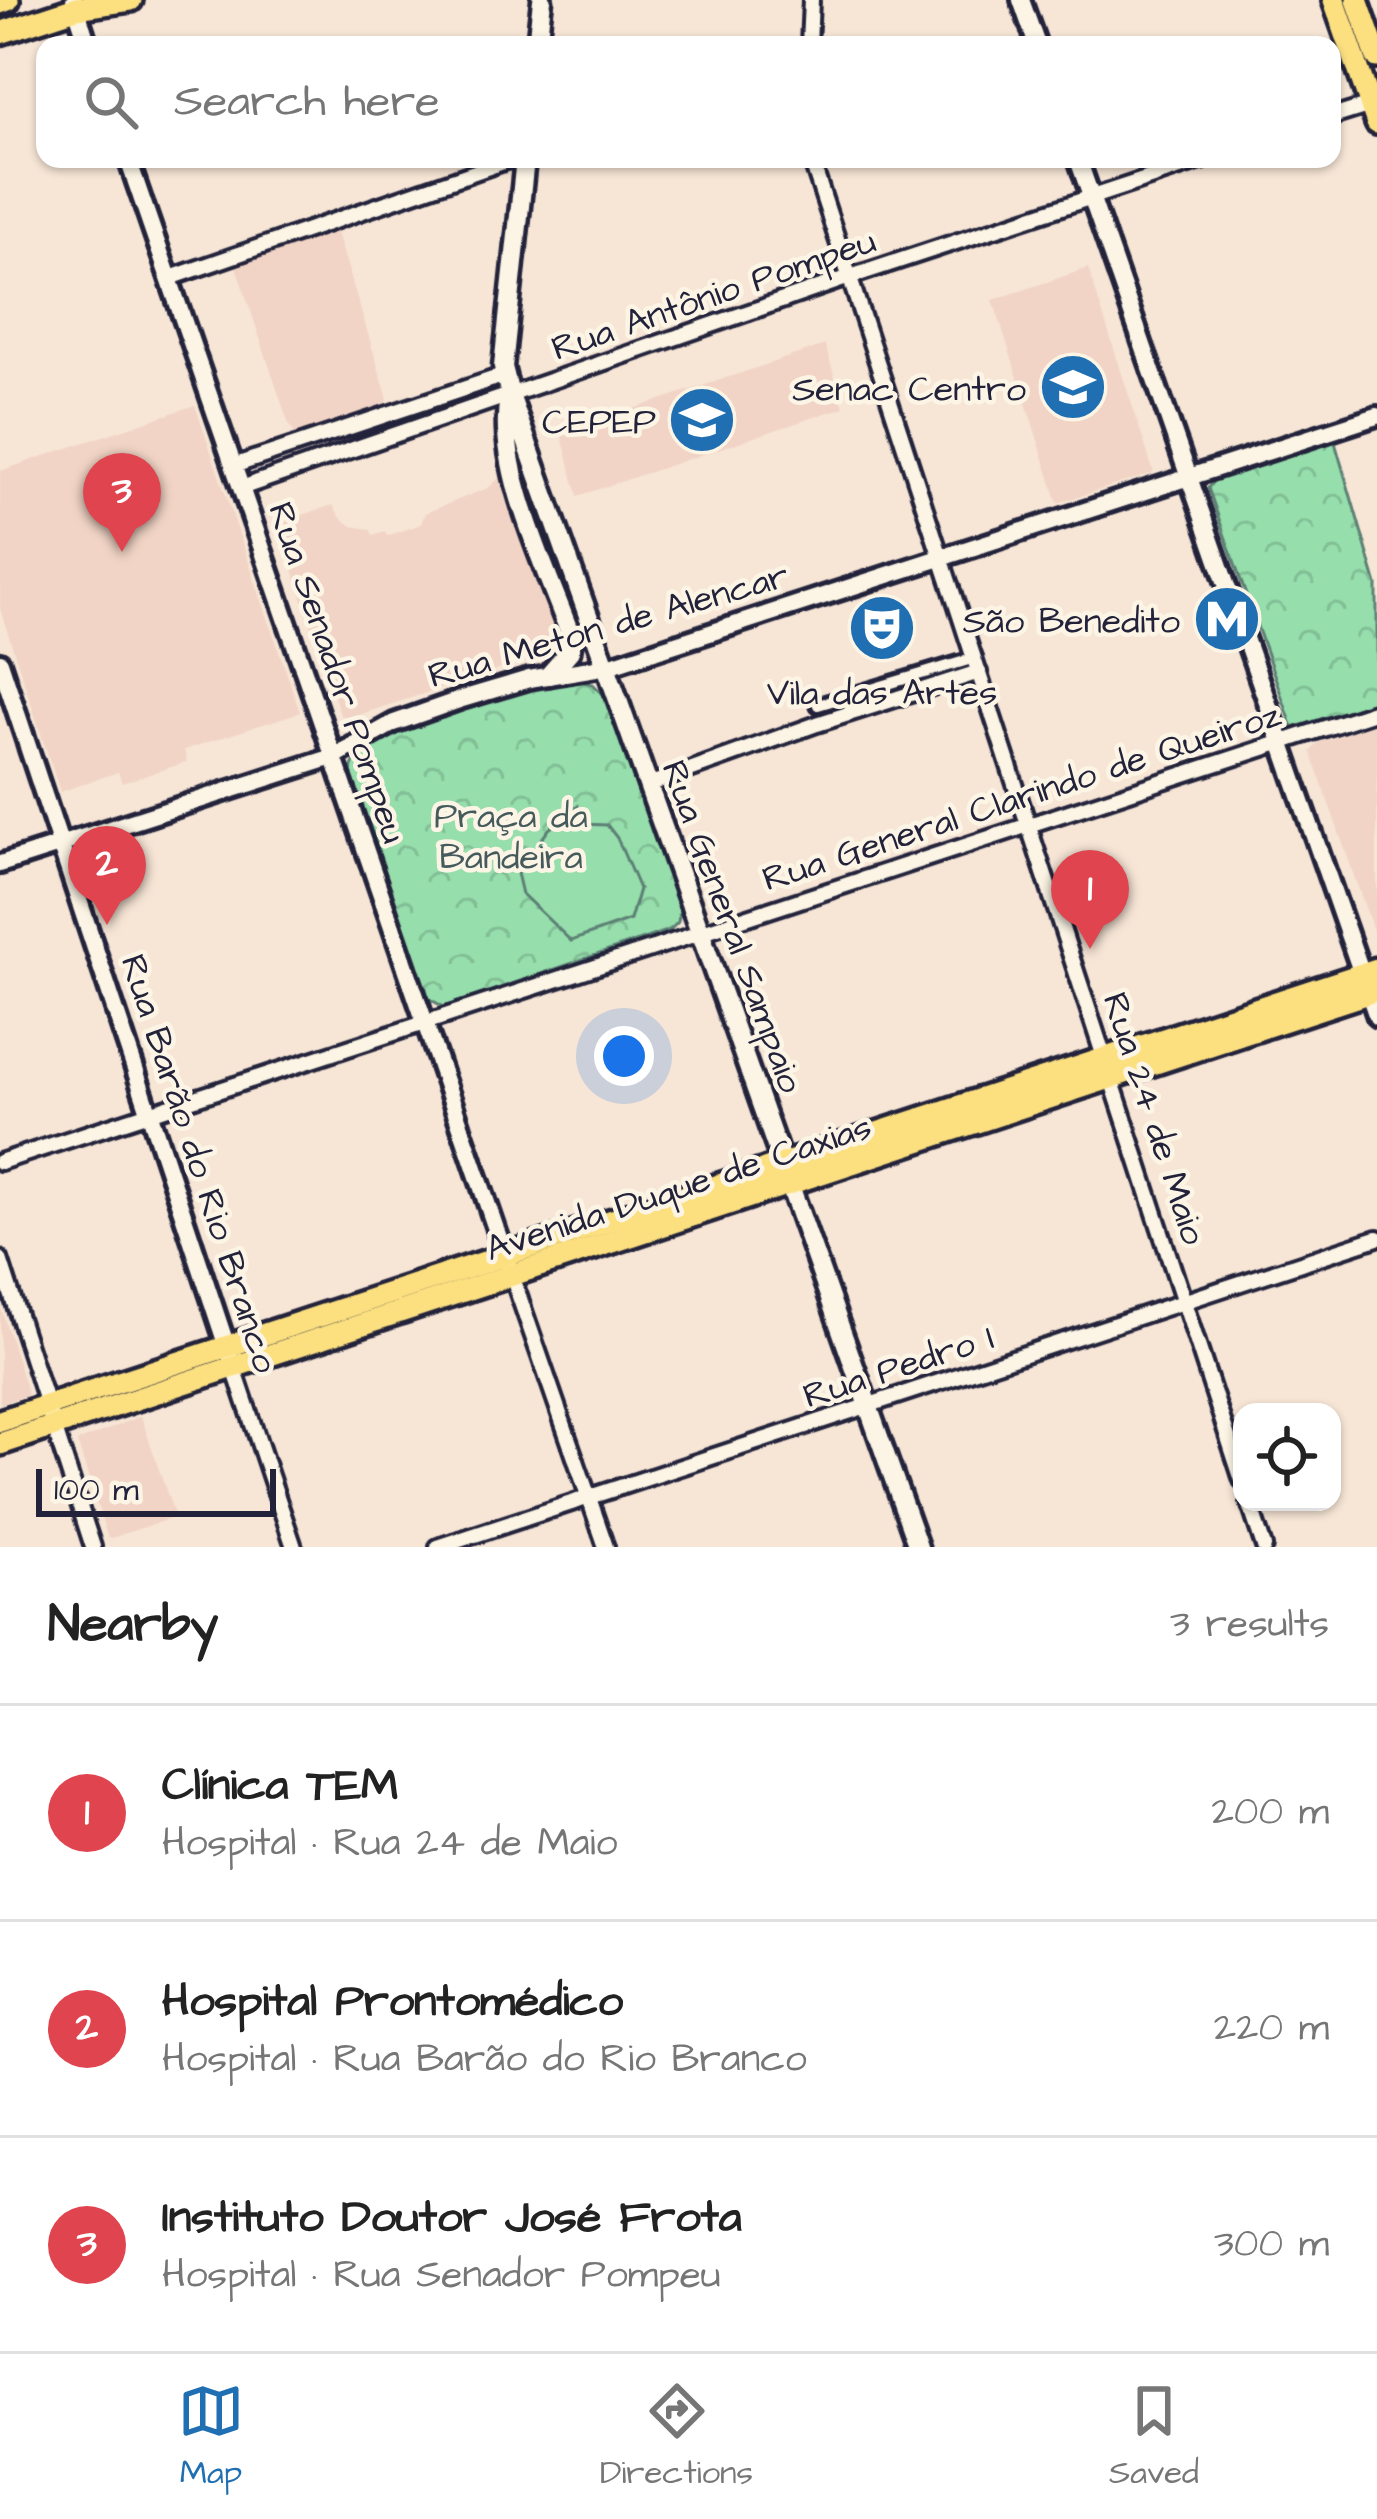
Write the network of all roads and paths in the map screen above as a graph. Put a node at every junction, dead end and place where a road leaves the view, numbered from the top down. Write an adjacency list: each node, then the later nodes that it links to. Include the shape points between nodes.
1 (131, 0): 7 (main road)
2 (542, 0): 10 (main road)
3 (811, 0): 11 (street)
4 (1022, 0): 12 (street)
5 (1334, 0): 14 (main road)
6 (1357, 0): 13 (main road)
7 (75, 4): 8 (main road); 9 (street)
8 (0, 33)
9 (85, 36)
10 (538, 36)
11 (809, 36)
12 (1034, 36)
13 (1377, 57)
14 (1375, 110): 15 (street)
15 (1341, 116)
16 (131, 168): 24 (street, Rua Senador Pompeu)
17 (486, 168): 24 (street)
18 (524, 168): 25 (main road)
19 (814, 168): 23 (street, Rua 24 de Maio)
20 (1081, 168): 22 (street)
21 (1180, 168): 22 (street, Rua Antônio Pompeu)
22 (1092, 198): 23 (street, Rua Antônio Pompeu); 29 (street)
23 (850, 277): 26 (street, Rua Antônio Pompeu); 31 (street, Rua 24 de Maio)
24 (170, 278): 28 (street, Rua Senador Pompeu)
25 (505, 375): 26 (main road); 28 (street, Rua Antônio Pompeu)
26 (510, 395): 30 (street, Rua Antônio Pompeu); 34 (main road, Rua General Sampaio); 35 (main road, via 504,423 511,469 572,639)
27 (1377, 416): 29 (street, Rua Meton de Alencar)
28 (233, 466): 30 (street, Rua Senador Pompeu)
29 (1190, 477): 31 (street, Rua Meton de Alencar); 38 (street)
30 (241, 488): 39 (street, Rua Senador Pompeu)
31 (941, 557): 33 (street, Rua 24 de Maio); 34 (street, Rua Meton de Alencar)
32 (0, 662): 42 (street, Rua Barão do Rio Branco)
33 (977, 665): 36 (street); 40 (street); 41 (street, Rua 24 de Maio)
34 (608, 666): 35 (street, Rua Meton de Alencar); 40 (main road, Rua General Sampaio)
35 (549, 675): 39 (street, Rua Meton de Alencar, via 394,723)
36 (818, 705)
37 (1377, 711): 38 (street, Rua General Clarindo de Queiroz)
38 (1282, 742): 41 (street, Rua General Clarindo de Queiroz); 45 (street)
39 (333, 757): 42 (street, Rua Meton de Alencar); 47 (street, Rua Senador Pompeu)
40 (648, 785): 44 (main road, Rua General Sampaio)
41 (1028, 824): 44 (street, Rua General Clarindo de Queiroz); 48 (street, Rua 24 de Maio)
42 (61, 844): 43 (street, Rua Meton de Alencar); 49 (street, Rua Barão do Rio Branco)
43 (0, 864)
44 (702, 931): 47 (street, Rua General Clarindo de Queiroz); 51 (main road, Rua General Sampaio)
45 (1371, 982): 46 (street); 48 (main road, Avenida Duque de Caxias)
46 (1377, 1017)
47 (424, 1023): 49 (street, Rua General Clarindo de Queiroz); 54 (street, Rua Senador Pompeu)
48 (1109, 1067): 51 (main road, Avenida Duque de Caxias); 55 (street, Rua 24 de Maio)
49 (150, 1112): 50 (street, Rua General Clarindo de Queiroz); 56 (street, Rua Barão do Rio Branco)
50 (0, 1162)
51 (787, 1173): 54 (main road, Avenida Duque de Caxias); 57 (main road, Rua General Sampaio)
52 (1377, 1238): 55 (street, Rua Pedro I)
53 (0, 1259): 58 (street)
54 (508, 1266): 56 (main road, Avenida Duque de Caxias); 62 (street, Rua Senador Pompeu)
55 (1184, 1301): 57 (street, Rua Pedro I); 61 (street, Rua 24 de Maio)
56 (230, 1357): 58 (main road, Avenida Duque de Caxias); 65 (street, Rua Barão do Rio Branco)
57 (870, 1406): 62 (street, Rua Pedro I); 68 (main road, Rua General Sampaio)
58 (51, 1416): 59 (main road, Avenida Duque de Caxias); 60 (main road, Avenida Duque de Caxias); 64 (street)
59 (0, 1421)
60 (0, 1444)
61 (1233, 1452)
62 (590, 1498): 66 (street, Rua Pedro I); 67 (street, Rua Senador Pompeu)
63 (1252, 1511): 69 (street)
64 (94, 1547)
65 (294, 1547)
66 (438, 1547)
67 (607, 1547)
68 (919, 1547)
69 (1264, 1547)

